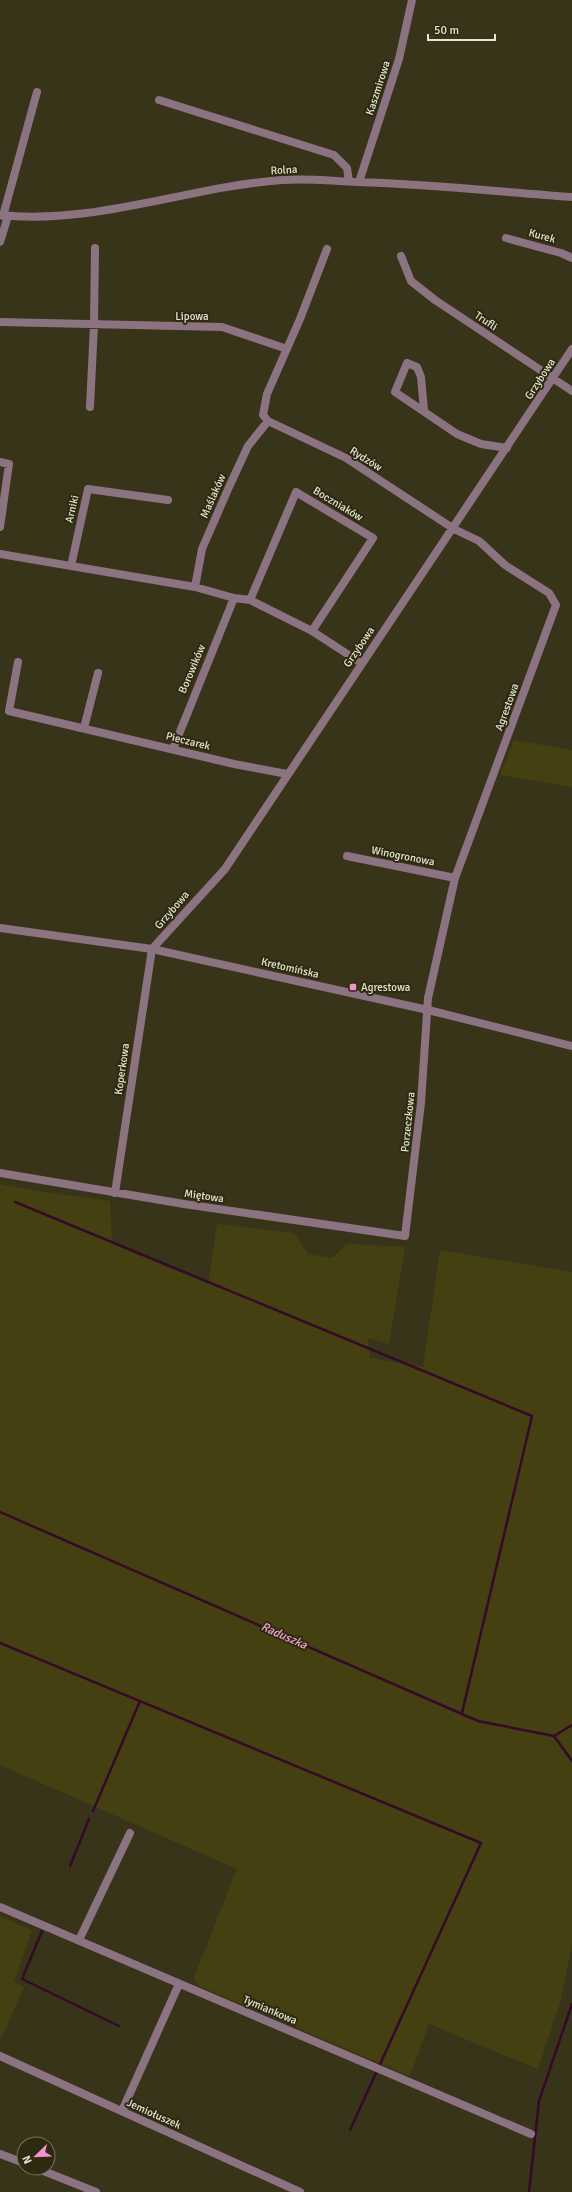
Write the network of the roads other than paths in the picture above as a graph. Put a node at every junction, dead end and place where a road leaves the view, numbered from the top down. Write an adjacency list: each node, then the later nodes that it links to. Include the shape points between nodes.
1 (412, 0): 5 (street, Kaszmirowa, via 399,59)
2 (37, 92): 7 (street)
3 (159, 100): 4 (street, via 334,156 347,168)
4 (349, 181): 5 (street, Rolna); 7 (street, Rolna, via 282,180 83,214)
5 (359, 182): 6 (street, Rolna)
6 (572, 197)
7 (4, 216): 9 (street)
8 (506, 238): 13 (street, Kurek)
9 (0, 242)
10 (96, 248): 15 (street)
11 (327, 249): 16 (street, Maślaków)
12 (400, 256): 18 (street, Trufli, via 411,281 435,300)
13 (572, 258)
14 (0, 322): 15 (street, Lipowa)
15 (94, 325): 16 (street, Lipowa, via 222,327); 20 (street)
16 (287, 349): 22 (street, Maślaków, via 267,394)
17 (572, 349): 18 (street, Grzybowa)
18 (554, 379): 19 (street, Trufli); 23 (street, Grzybowa)
19 (572, 391)
20 (90, 407)
21 (424, 410): 21 (street, via 395,392 406,363 417,367 421,377); 23 (street, via 457,434 481,444)
22 (265, 418): 27 (street, Rydzów, via 346,458); 30 (street, Maślaków, via 248,446 202,549)
23 (507, 448): 27 (street, Grzybowa)
24 (0, 462): 26 (street, via 9,464)
25 (168, 500): 29 (street, Arniki, via 88,489)
26 (0, 527)
27 (454, 529): 35 (street, Grzybowa); 41 (street, Agrestowa, via 479,541 506,565 549,593 556,605)
28 (0, 554): 29 (street)
29 (71, 566): 30 (street)
30 (195, 587): 31 (street)
31 (234, 598): 32 (street); 38 (street, Borowików)
32 (250, 600): 33 (street); 33 (street, Boczniaków, via 296,492 373,538)
33 (312, 631): 35 (street)
34 (18, 662): 37 (street, Pieczarek, via 9,711)
35 (361, 663): 39 (street, Grzybowa)
36 (98, 673): 37 (street)
37 (84, 728): 38 (street, Pieczarek)
38 (173, 749): 39 (street, Pieczarek)
39 (287, 774): 43 (street, Grzybowa, via 225,869)
40 (347, 856): 41 (street, Winogronowa)
41 (455, 878): 44 (street, Agrestowa, via 428,998)
42 (0, 928): 43 (street, Kretomińska)
43 (152, 949): 44 (street, Kretomińska); 47 (street, Koperkowa)
44 (428, 1010): 45 (street, Kretomińska); 48 (street, Porzeczkowa, via 422,1104)
45 (572, 1046)
46 (0, 1173): 47 (street, Miętowa)
47 (115, 1193): 48 (street, Miętowa)
48 (405, 1236)
49 (130, 1834): 51 (street)
50 (0, 1907): 51 (street, Tymiankowa)
51 (79, 1940): 52 (street, Tymiankowa)
52 (179, 1984): 54 (street); 55 (street, Tymiankowa)
53 (0, 2056): 54 (street, Jemiołuszek)
54 (122, 2112): 60 (street, Jemiołuszek)
55 (531, 2134)
56 (0, 2154): 57 (street)
57 (16, 2160)
58 (56, 2176): 59 (street)
59 (96, 2192)
60 (300, 2192)

